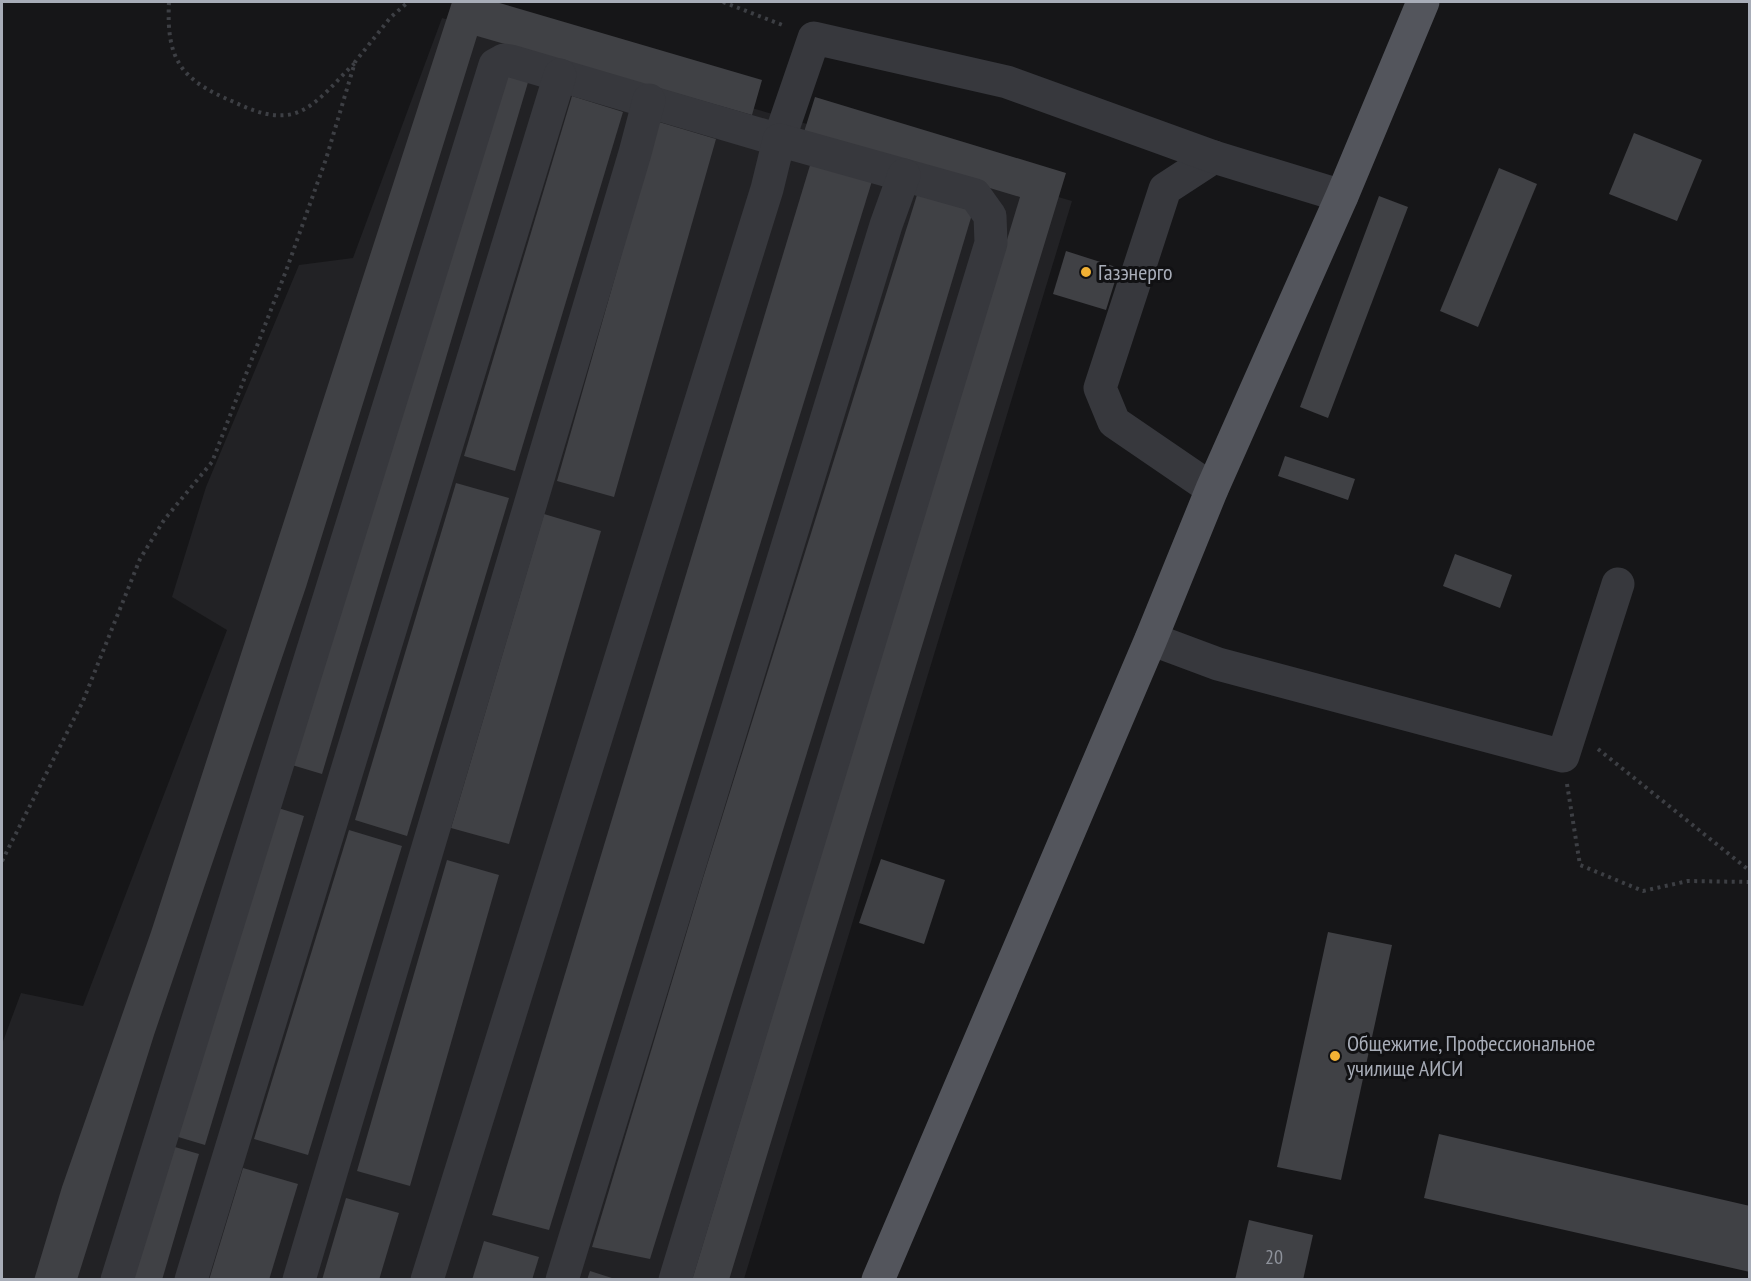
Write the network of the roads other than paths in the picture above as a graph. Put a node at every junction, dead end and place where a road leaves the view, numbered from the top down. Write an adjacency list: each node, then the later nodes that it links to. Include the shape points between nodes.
1 (1423, 2): 7 (main road)
2 (560, 75): 3 (lane); 11 (lane, via 504,60 492,70); 12 (lane)
3 (649, 100): 4 (lane); 13 (lane)
4 (779, 140): 5 (lane, via 814,38 1007,82); 6 (lane); 14 (lane, via 760,212)
5 (1214, 157): 7 (lane); 8 (lane, via 1165,189 1100,388 1114,422)
6 (904, 175): 15 (lane); 16 (lane, via 975,195 990,216 991,243)
7 (1342, 196): 8 (main road)
8 (1212, 489): 10 (main road)
9 (1618, 584): 10 (lane, via 1567,742 1218,664)
10 (1151, 639): 17 (main road)
11 (117, 1280)
12 (191, 1280)
13 (300, 1280)
14 (427, 1280)
15 (562, 1280)
16 (675, 1280)
17 (878, 1280)

